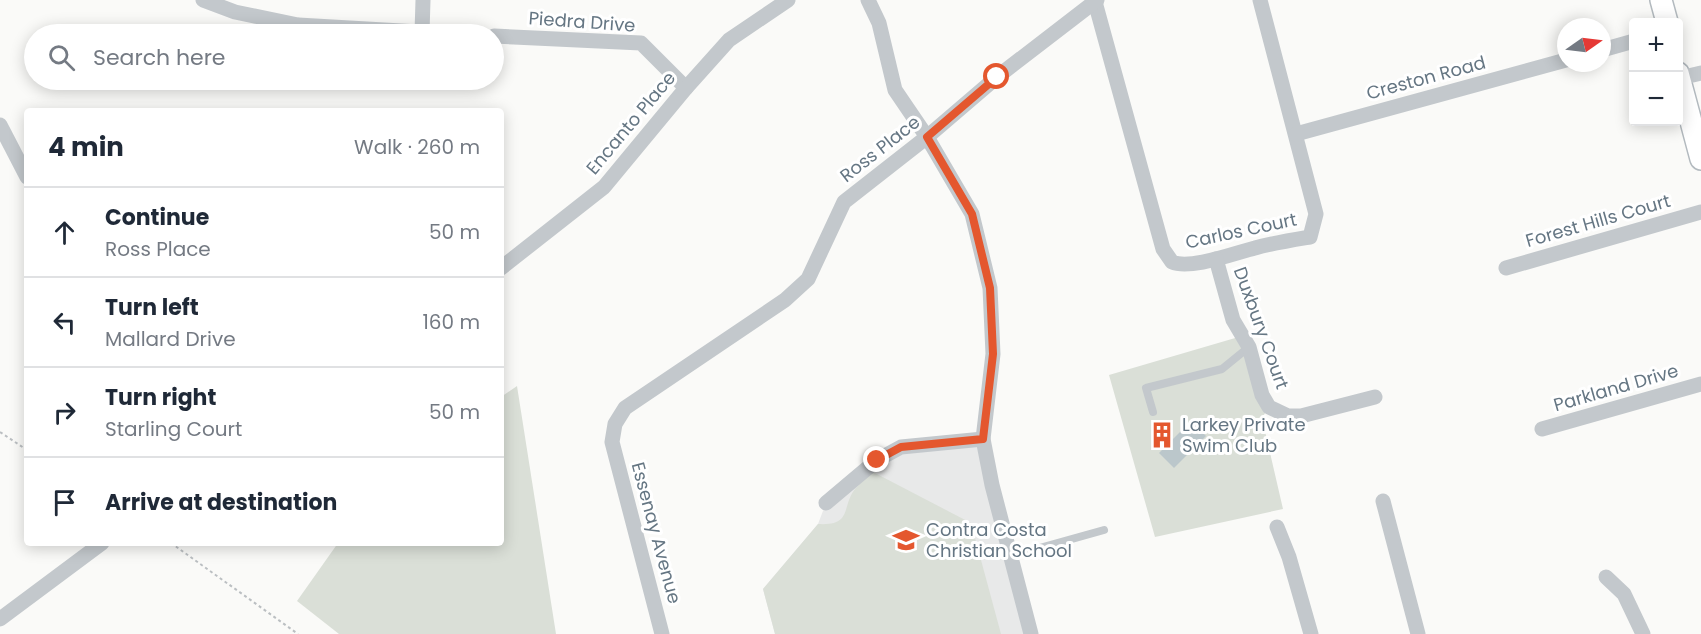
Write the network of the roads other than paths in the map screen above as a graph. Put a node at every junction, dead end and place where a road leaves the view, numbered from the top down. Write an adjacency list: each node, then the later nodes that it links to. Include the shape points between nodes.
1 (203, 0): 9 (street, via 235,12)
2 (423, 0): 10 (street)
3 (788, 0): 17 (street, Encanto Place, via 729,40)
4 (868, 0): 21 (street, via 879,23 895,90)
5 (1260, 0): 20 (street, Carlos Court)
6 (1661, 0): 8 (main road)
7 (1096, 1): 21 (street, Ross Place); 25 (street, Carlos Court, via 1163,249 1177,264)
8 (1666, 18)
9 (293, 24)
10 (422, 24)
11 (504, 36): 17 (street, Piedra Drive, via 640,43)
12 (1629, 43): 13 (street)
13 (1611, 48)
14 (1557, 62): 20 (street, Creston Road)
15 (1701, 73): 16 (street)
16 (1683, 75)
17 (686, 88): 26 (street, Encanto Place, via 604,187)
18 (1683, 90): 22 (main road)
19 (0, 125): 23 (street)
20 (1296, 134): 25 (street, Carlos Court, via 1316,214 1310,237)
21 (927, 137): 33 (street, via 972,214 990,288 993,354); 34 (street, Ross Place, via 844,202 808,279 785,300 625,408 615,423)
22 (1701, 159)
23 (24, 171)
24 (1701, 212): 27 (street, Forest Hills Court)
25 (1216, 259): 28 (street, Duxbury Court, via 1233,320)
26 (504, 266)
27 (1506, 268)
28 (1249, 347): 30 (street, Duxbury Court, via 1262,395 1269,407 1279,413 1301,416); 31 (lane, via 1222,369 1146,388)
29 (1701, 384): 32 (street, Parkland Drive)
30 (1375, 397)
31 (1153, 412)
32 (1542, 429)
33 (983, 439): 36 (street, via 901,447 877,460); 40 (street)
34 (612, 442): 43 (street, Essenay Avenue)
35 (1383, 501): 46 (street)
36 (825, 503)
37 (1277, 527): 45 (street)
38 (1104, 530): 40 (lane)
39 (98, 546): 42 (street)
40 (1011, 556): 44 (street)
41 (1606, 577): 47 (street, via 1624,594)
42 (0, 619)
43 (662, 634)
44 (1031, 634)
45 (1311, 634)
46 (1418, 634)
47 (1643, 634)

